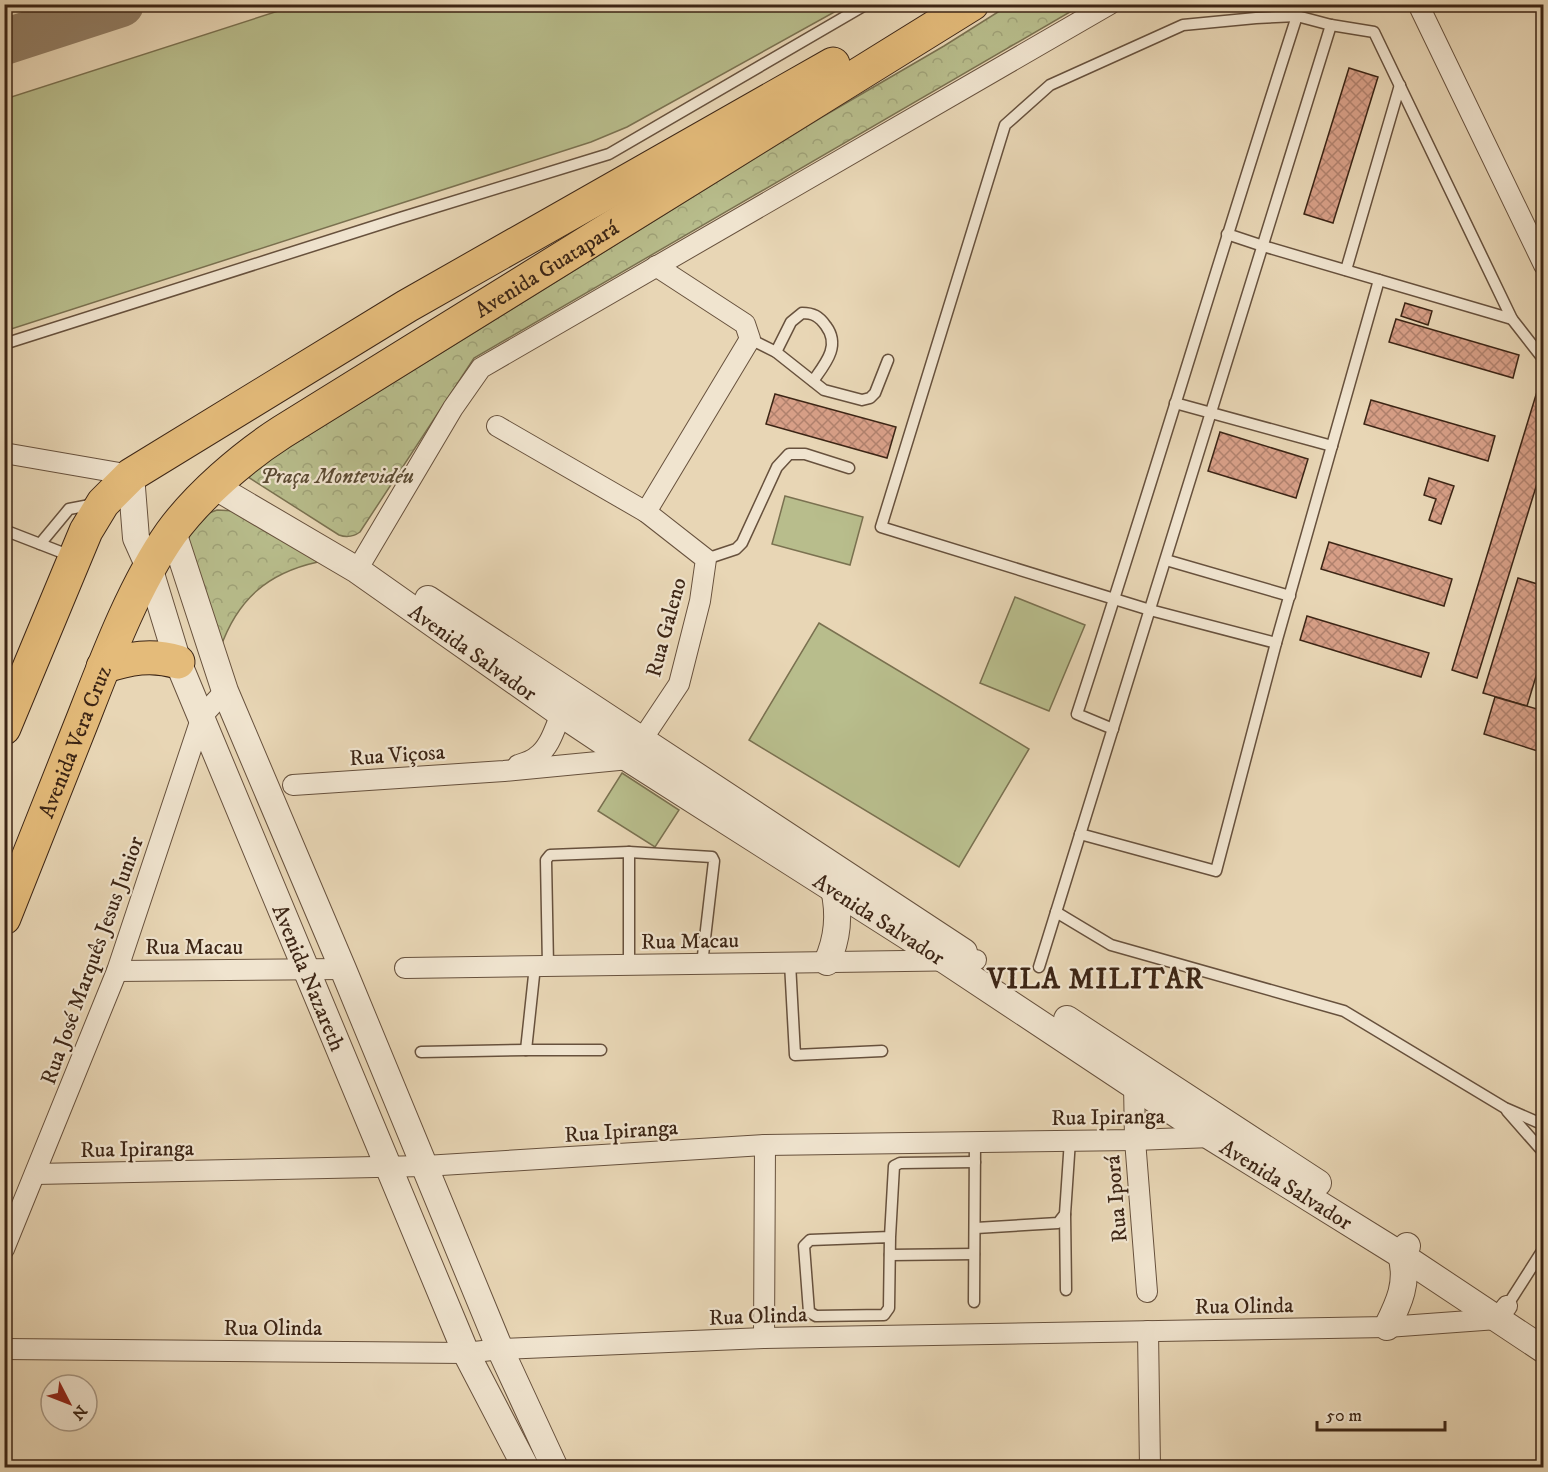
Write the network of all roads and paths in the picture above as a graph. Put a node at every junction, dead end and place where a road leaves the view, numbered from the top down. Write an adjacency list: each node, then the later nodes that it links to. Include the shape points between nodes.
1 (867, 4): 19 (lane, via 609,154)
2 (933, 4): 15 (highway, Avenida Guatapará)
3 (972, 4): 18 (highway, Avenida Guatapará)
4 (1110, 4): 12 (street)
5 (1418, 4): 11 (street)
6 (1297, 16): 7 (lane); 9 (lane); 43 (lane, via 1183,25 1050,85 1005,125 881,527)
7 (1331, 25): 8 (lane, via 1374,32); 10 (lane)
8 (1400, 85): 13 (lane); 16 (lane)
9 (1227, 234): 10 (lane); 24 (lane)
10 (1263, 246): 13 (lane); 25 (lane)
11 (1544, 265)
12 (656, 266): 17 (street, via 745,324); 40 (street, via 481,368 453,408)
13 (1346, 270): 14 (lane)
14 (1379, 280): 16 (lane); 27 (lane)
15 (407, 306): 18 (highway); 30 (highway, Avenida Guatapará)
16 (1512, 319): 22 (lane)
17 (750, 339): 20 (lane); 33 (street)
18 (425, 342): 31 (highway, Avenida Guatapará, via 258,447)
19 (4, 344)
20 (776, 352): 23 (lane); 23 (lane, via 791,322 802,313 812,313 832,334 833,344)
21 (888, 360): 23 (lane, via 870,398 862,400 824,390)
22 (1544, 360)
23 (813, 381)
24 (1175, 403): 25 (lane); 43 (lane)
25 (1211, 412): 27 (lane); 39 (lane)
26 (497, 426): 33 (street, Rua Galeno)
27 (1332, 446): 42 (lane)
28 (4, 453): 30 (street)
29 (849, 468): 38 (lane, via 804,454 789,454 777,467 742,543 736,549)
30 (131, 475): 32 (highway); 41 (street, Avenida Nazareth, via 136,538)
31 (220, 481): 35 (highway, Avenida Guatapará); 40 (street, Avenida Salvador)
32 (88, 510): 36 (lane); 37 (highway, via 86,531)
33 (646, 512): 38 (street, Rua Galeno)
34 (4, 530): 36 (lane)
35 (172, 532): 41 (highway, Avenida Guatapará); 48 (street, Avenida Nazareth)
36 (40, 544): 37 (lane)
37 (75, 558): 51 (highway)
38 (706, 559): 53 (street, Rua Galeno, via 700,601 679,684)
39 (1166, 560): 42 (lane); 44 (lane)
40 (362, 564): 49 (street, Avenida Salvador)
41 (150, 567): 46 (street, Avenida Nazareth); 47 (highway, Avenida Vera Cruz)
42 (1290, 596): 45 (lane)
43 (1115, 599): 44 (lane); 52 (lane, via 1077,714)
44 (1150, 610): 45 (lane); 52 (lane)
45 (1276, 643): 58 (lane, via 1215,871)
46 (178, 662): 47 (highway, via 141,657); 50 (street, Avenida Nazareth)
47 (104, 667): 62 (highway, Avenida Vera Cruz)
48 (225, 691): 50 (street, Rua José Marquês Jesus Junior); 56 (street, Avenida Nazareth)
49 (566, 704): 53 (street, Avenida Salvador); 54 (street, Rua Viçosa, via 537,757)
50 (202, 716): 57 (street, Avenida Nazareth); 74 (street, Rua José Marquês Jesus Junior)
51 (4, 728)
52 (1113, 729): 58 (lane)
53 (635, 748): 54 (street, Rua Viçosa); 60 (street, Avenida Salvador); 63 (street, Avenida Salvador)
54 (504, 771): 55 (street, Rua Viçosa)
55 (293, 785)
56 (267, 788): 57 (street); 73 (street, Avenida Nazareth)
57 (234, 794): 72 (street, Avenida Nazareth)
58 (1080, 834): 61 (lane)
59 (629, 852): 67 (lane, via 712,856); 68 (lane); 69 (lane, via 550,855 546,860)
60 (834, 889): 64 (street, Avenida Salvador); 65 (street, via 837,929)
61 (1056, 912): 70 (lane); 80 (lane, via 1111,945 1344,1011)
62 (4, 918)
63 (976, 960): 64 (street, Rua Macau); 79 (street, Avenida Salvador)
64 (946, 961): 65 (street, Rua Macau); 79 (street, Avenida Salvador)
65 (828, 962): 66 (street, Rua Macau)
66 (790, 963): 67 (street, Rua Macau); 77 (lane, via 795,1055)
67 (702, 964): 68 (street, Rua Macau)
68 (629, 965): 69 (street, Rua Macau)
69 (542, 966): 71 (street, Rua Macau); 75 (lane)
70 (1039, 967)
71 (405, 968)
72 (308, 969): 73 (street, Rua Macau); 74 (street, Rua Macau); 89 (street, Avenida Nazareth)
73 (343, 969): 88 (street, Avenida Nazareth)
74 (117, 971): 90 (street, Rua José Marquês Jesus Junior)
75 (526, 1050): 76 (lane); 78 (lane)
76 (601, 1050)
77 (882, 1051)
78 (421, 1052)
79 (1137, 1075): 82 (street, Avenida Salvador); 84 (street, Rua Iporá); 95 (street, Avenida Salvador)
80 (1505, 1108): 81 (lane); 87 (lane)
81 (1544, 1125)
82 (1211, 1137): 84 (street, Rua Ipiranga); 95 (street, Avenida Salvador)
83 (1070, 1140): 84 (street, Rua Ipiranga); 86 (street, Rua Ipiranga); 91 (lane)
84 (1134, 1140): 100 (street, Rua Iporá)
85 (765, 1145): 86 (street, Rua Ipiranga); 88 (street, Rua Ipiranga); 106 (street)
86 (975, 1152): 92 (lane); 93 (lane, via 894,1166)
87 (1544, 1153)
88 (425, 1166): 89 (street, Rua Ipiranga); 108 (street, Avenida Nazareth)
89 (390, 1167): 90 (street, Rua Ipiranga); 110 (street, Avenida Nazareth)
90 (35, 1174): 94 (street, Rua José Marquês Jesus Junior)
91 (1065, 1214): 92 (lane, via 1058,1223); 99 (lane)
92 (976, 1228): 97 (lane)
93 (890, 1237): 98 (lane); 98 (lane, via 810,1240 804,1246 809,1312 816,1316 884,1315 889,1308)
94 (4, 1249)
95 (1405, 1249): 102 (street, Avenida Salvador); 103 (street, via 1404,1286)
96 (1543, 1251): 102 (lane)
97 (974, 1254): 98 (lane); 101 (lane)
98 (890, 1255)
99 (1066, 1290)
100 (1147, 1292)
101 (974, 1302)
102 (1502, 1312): 103 (street, Rua Olinda); 104 (street, Avenida Salvador); 109 (street, Avenida Salvador)
103 (1387, 1327): 105 (street, Rua Olinda)
104 (1544, 1330)
105 (1148, 1331): 106 (street, Rua Olinda); 113 (street)
106 (764, 1338): 108 (street, Rua Olinda)
107 (4, 1349): 110 (street, Rua Olinda)
108 (500, 1349): 110 (street, Rua Olinda); 112 (street, Avenida Nazareth)
109 (1544, 1350)
110 (466, 1353): 111 (street, Avenida Nazareth)
111 (526, 1467)
112 (555, 1467)
113 (1150, 1467)

